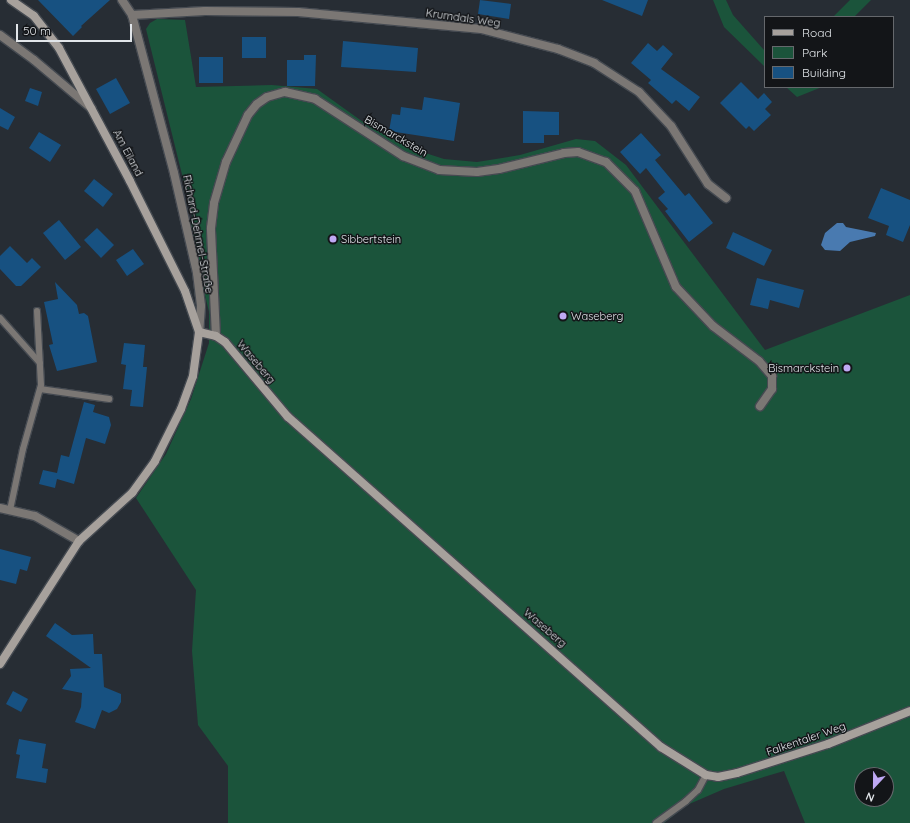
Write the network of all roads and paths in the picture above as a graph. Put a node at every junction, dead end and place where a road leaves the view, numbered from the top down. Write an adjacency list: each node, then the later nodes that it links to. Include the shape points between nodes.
1 (11, 0): 5 (street, Am Eiland, via 34,16 59,48)
2 (122, 0): 3 (street, Richard-Dehmel-Straße)
3 (132, 15): 6 (street, Krumdals Weg, via 205,11 298,12 481,29 558,49 594,63 639,92 671,126 708,184); 9 (street, Richard-Dehmel-Straße, via 174,173 197,273 201,306)
4 (0, 35): 5 (street)
5 (93, 110): 9 (street, Am Eiland, via 185,291)
6 (726, 198)
7 (37, 311): 11 (lane)
8 (0, 318): 11 (lane)
9 (199, 332): 10 (street, Waseberg); 17 (street, Richard-Dehmel-Straße, via 182,408 155,461 132,493)
10 (216, 336): 14 (street, Bismarckstein, via 211,228 214,203 226,162 248,115 261,100 286,92 307,95 403,156 439,170 477,172 564,153 588,154 606,162 635,191 676,287 713,326 759,361 772,376 772,389); 20 (street, Waseberg, via 225,342 288,417 661,747)
11 (40, 363): 12 (lane)
12 (40, 389): 13 (lane); 16 (lane, via 23,449)
13 (109, 398)
14 (760, 406)
15 (0, 508): 16 (street)
16 (10, 510): 17 (street, via 35,516)
17 (79, 541): 18 (street, Richard-Dehmel-Straße)
18 (0, 664)
19 (910, 711): 20 (street, Falkentaler Weg, via 828,744 737,773 718,777)
20 (706, 775): 21 (lane, via 698,790)
21 (656, 823)

